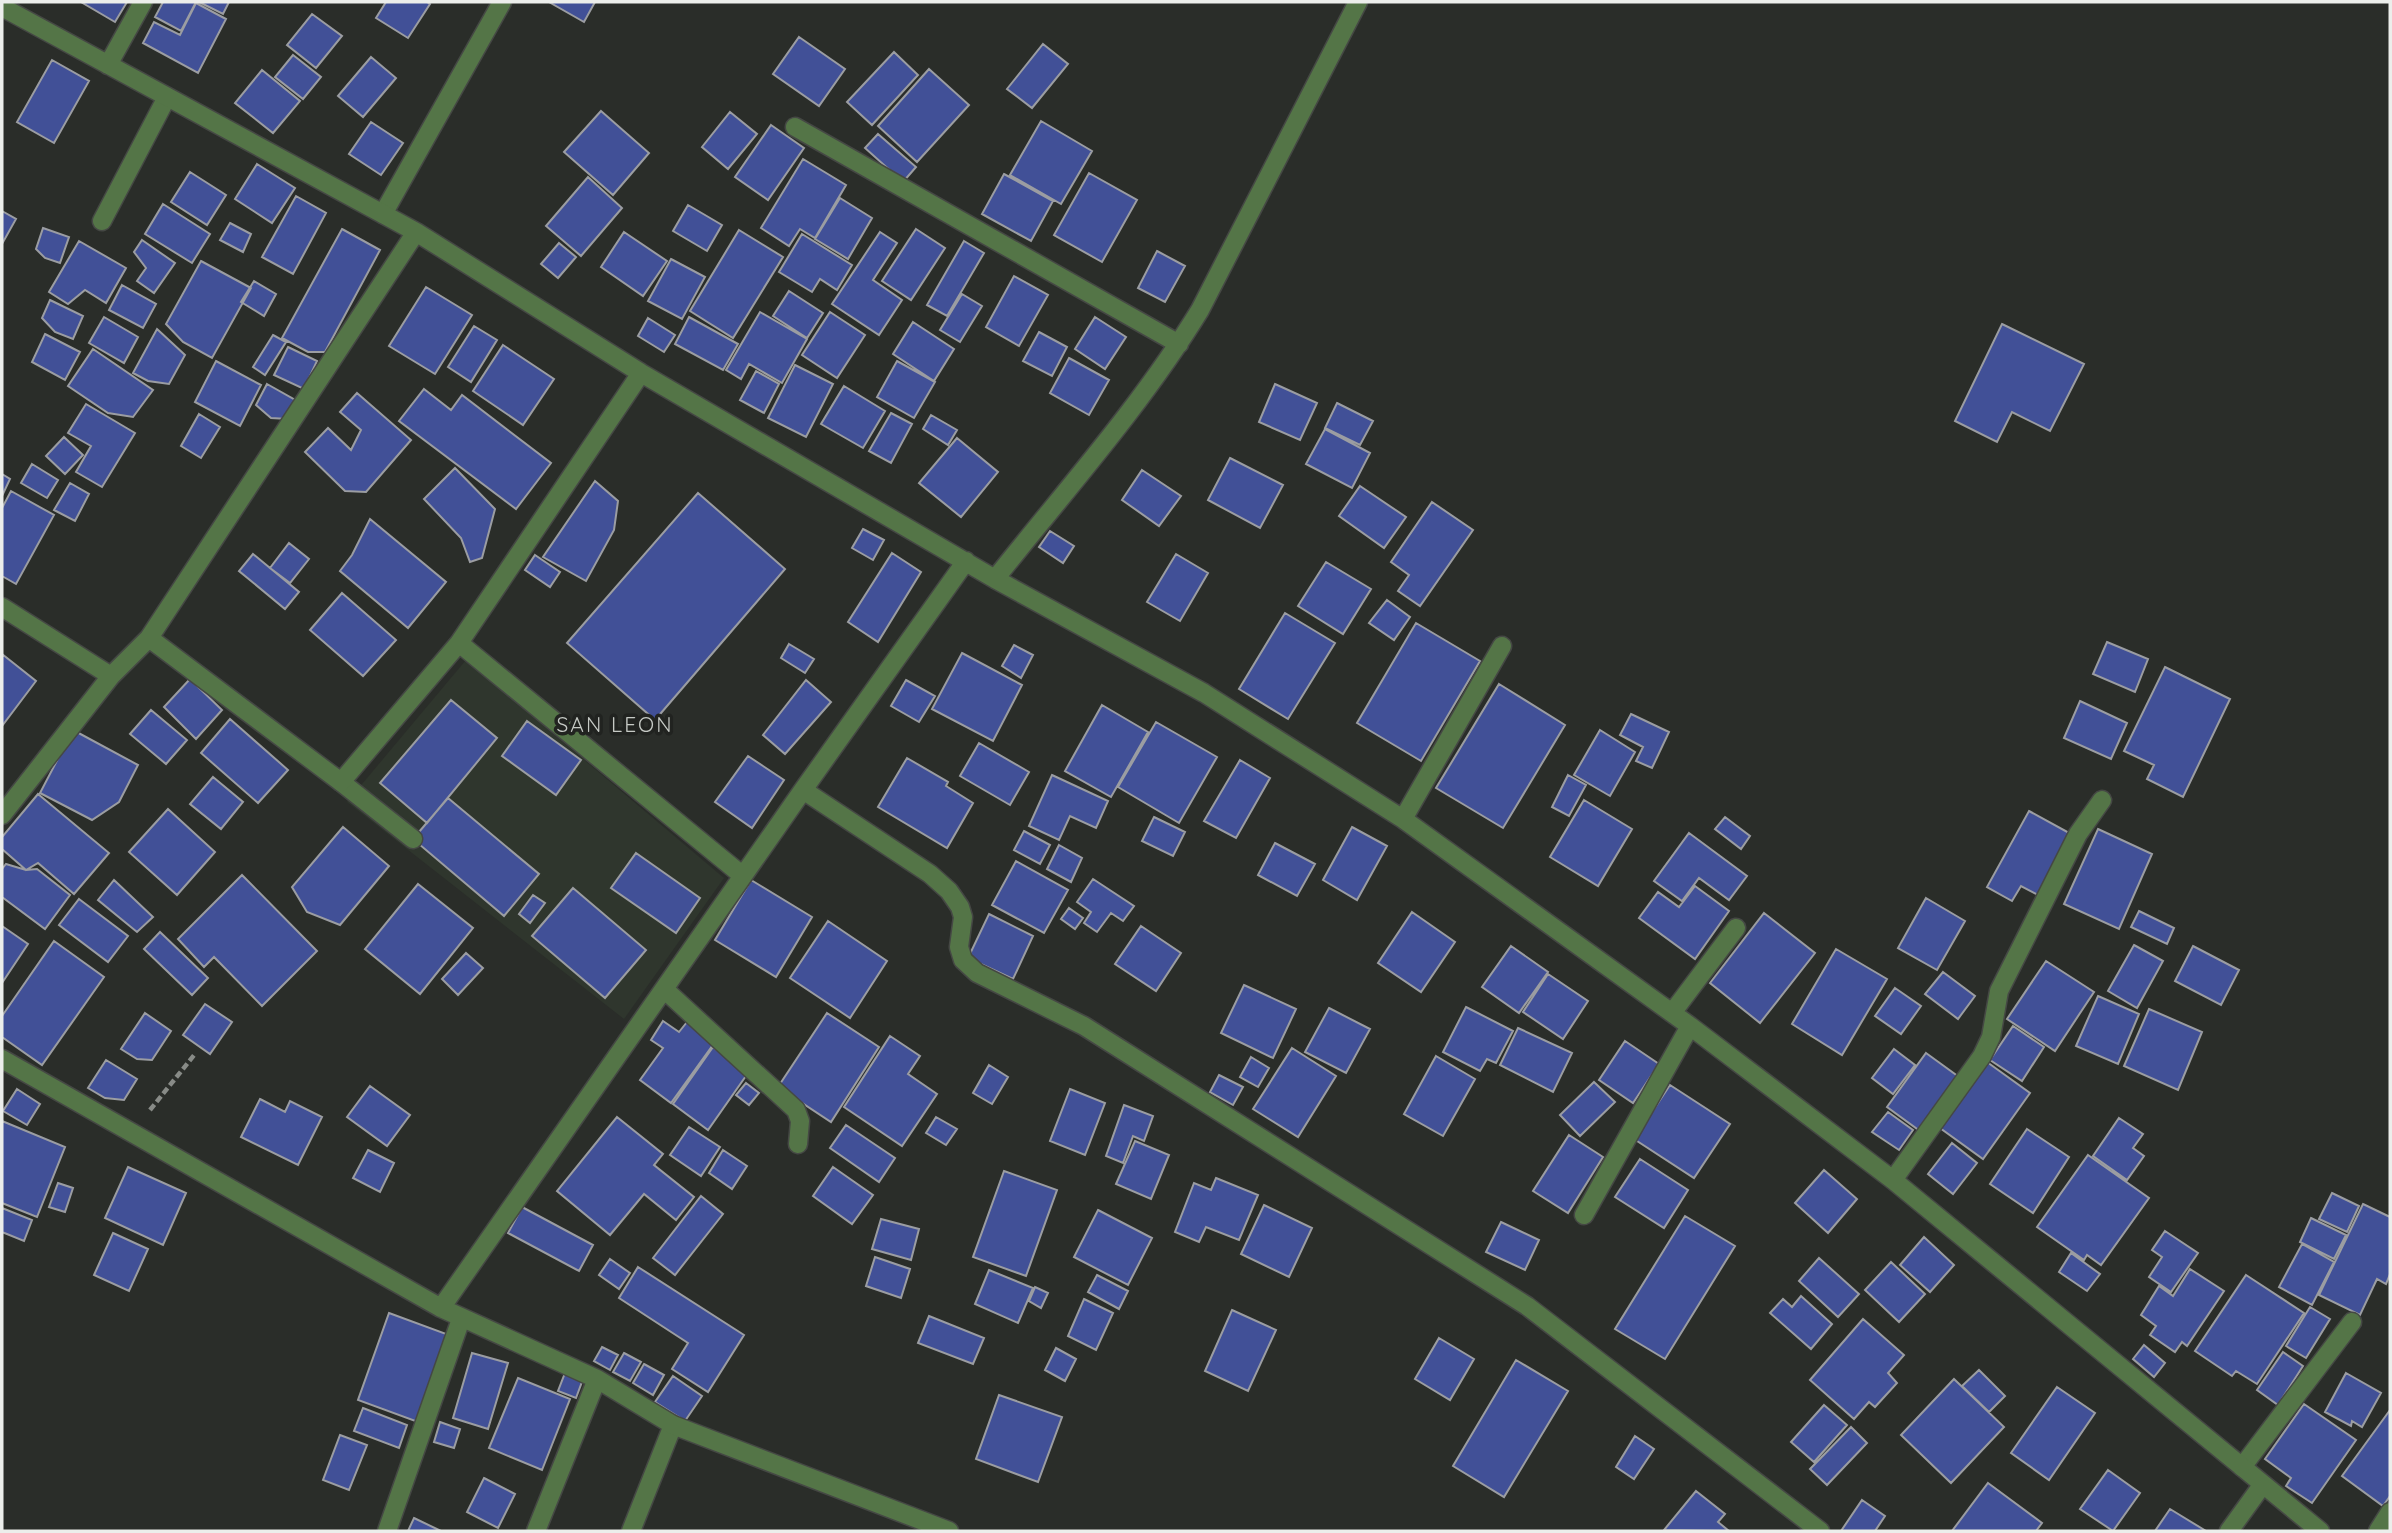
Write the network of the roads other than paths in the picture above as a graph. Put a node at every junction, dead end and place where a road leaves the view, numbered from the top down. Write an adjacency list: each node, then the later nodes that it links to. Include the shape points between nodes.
1 (143, 2): 5 (street)
2 (502, 2): 8 (street)
3 (1358, 2): 11 (street)
4 (2, 7): 5 (street)
5 (108, 65): 6 (street)
6 (167, 97): 8 (street); 9 (street)
7 (795, 127): 11 (street)
8 (383, 214): 10 (street)
9 (102, 220)
10 (416, 232): 12 (street); 16 (street)
11 (1179, 344): 14 (street)
12 (642, 373): 13 (street); 17 (street)
13 (966, 562): 14 (street); 21 (street)
14 (995, 579): 24 (street, via 1204,693)
15 (2, 607): 19 (street)
16 (149, 638): 19 (street); 20 (street)
17 (459, 643): 20 (street); 26 (street)
18 (1502, 646): 24 (street)
19 (111, 676): 23 (street)
20 (341, 782): 25 (street)
21 (803, 790): 26 (street); 47 (street, via 949,891 963,917 959,947 963,960 977,973 1084,1026 1527,1306)
22 (2102, 800): 33 (street, via 2078,834 1999,992 1991,1037 1982,1056)
23 (2, 815)
24 (1403, 819): 29 (street)
25 (413, 839)
26 (743, 876): 28 (street)
27 (1736, 928): 29 (street)
28 (664, 989): 32 (street, via 796,1110); 35 (street)
29 (1672, 1013): 30 (street)
30 (1690, 1026): 33 (street); 34 (street)
31 (2, 1059): 35 (street)
32 (798, 1144)
33 (1893, 1180): 40 (street)
34 (1584, 1215)
35 (441, 1308): 36 (street)
36 (461, 1319): 38 (street); 43 (street)
37 (2352, 1322): 40 (street)
38 (597, 1379): 39 (street); 44 (street)
39 (673, 1425): 45 (street); 46 (street)
40 (2242, 1467): 41 (street)
41 (2263, 1484): 48 (street); 49 (street)
42 (2390, 1511): 50 (street)
43 (387, 1531)
44 (536, 1531)
45 (631, 1531)
46 (949, 1531)
47 (1820, 1531)
48 (2229, 1531)
49 (2320, 1531)
50 (2378, 1531)

